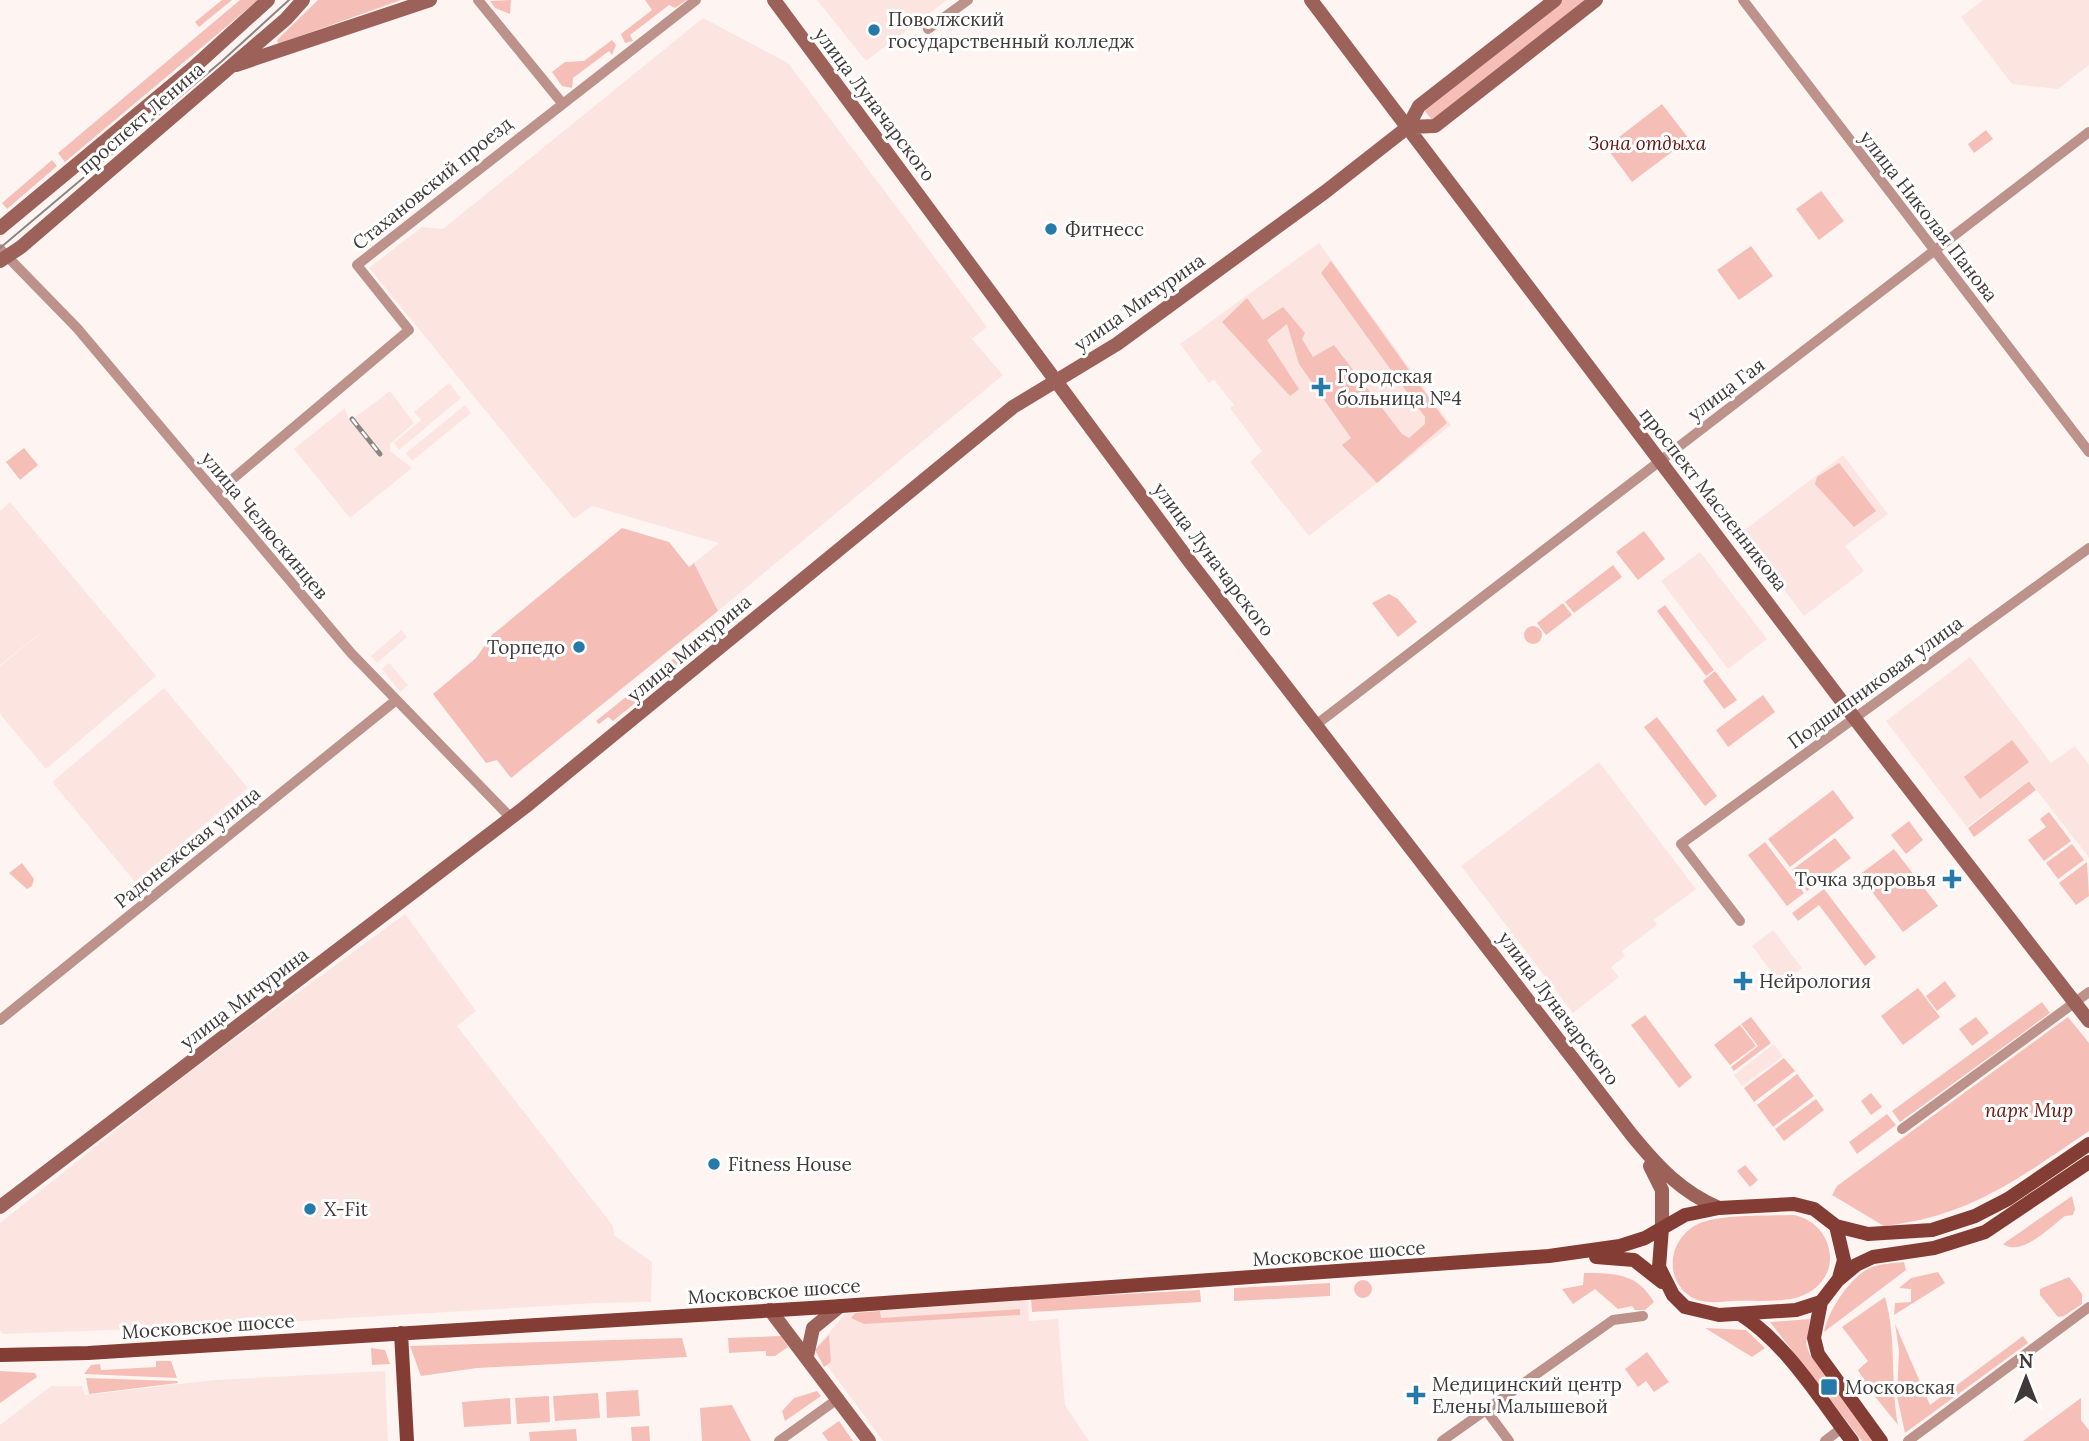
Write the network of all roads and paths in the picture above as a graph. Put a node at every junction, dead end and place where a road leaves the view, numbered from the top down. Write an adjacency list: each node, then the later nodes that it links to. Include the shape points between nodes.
1 (268, 0): 17 (main road, проспект Ленина)
2 (303, 0): 13 (main road, проспект Ленина)
3 (430, 0): 13 (main road)
4 (478, 0): 14 (street)
5 (696, 0): 14 (street, Стахановский проезд)
6 (774, 0): 20 (main road, улица Луначарского)
7 (968, 0): 12 (street)
8 (1311, 0): 15 (main road, проспект Масленникова)
9 (1555, 0): 15 (main road, улица Мичурина, via 1419,106)
10 (1596, 0): 15 (main road, улица Мичурина, via 1434,125)
11 (1743, 0): 18 (street, улица Николая Панова)
12 (928, 29)
13 (228, 67): 19 (main road, проспект Ленина)
14 (562, 103): 23 (street, Стахановский проезд, via 357,265 410,330)
15 (1408, 127): 20 (main road, улица Мичурина, via 1163,312); 22 (main road, проспект Масленникова)
16 (2089, 132): 18 (street, улица Гая)
17 (0, 228)
18 (1934, 251): 21 (street, улица Николая Панова); 22 (street, улица Гая)
19 (2, 255): 23 (street, улица Челюскинцев, via 77,328)
20 (1057, 379): 27 (main road, улица Луначарского, via 1190,562); 28 (main road, улица Мичурина, via 1013,407)
21 (2089, 452)
22 (1660, 461): 26 (main road, проспект Масленникова); 27 (street, улица Гая)
23 (216, 492): 25 (street, улица Челюскинцев)
24 (2089, 548): 26 (street, Подшипниковая улица)
25 (395, 701): 28 (street, улица Челюскинцев); 32 (street, Радонежская улица)
26 (1855, 717): 29 (street, Подшипниковая улица, via 1681,844); 31 (main road, проспект Масленникова)
27 (1317, 724): 35 (main road, улица Луначарского)
28 (510, 817): 38 (main road, улица Мичурина)
29 (1740, 921)
30 (2089, 992): 31 (street)
31 (2075, 1002): 33 (main road, проспект Масленникова); 34 (street)
32 (0, 1020)
33 (2089, 1021)
34 (1902, 1129)
35 (1632, 1134): 39 (main road, улица Луначарского, via 1686,1193); 41 (main road, улица Луначарского, via 1662,1189)
36 (2089, 1144): 40 (main road, Московское шоссе, via 2008,1199 1947,1227 1882,1235)
37 (2089, 1162): 43 (main road, via 1985,1232 1934,1248 1873,1257)
38 (0, 1207)
39 (1719, 1208): 40 (main road, Московское шоссе, via 1807,1206); 41 (main road, Московское шоссе, via 1685,1214)
40 (1836, 1226): 43 (main road, via 1844,1261)
41 (1661, 1228): 42 (main road, Московское шоссе, via 1620,1246); 44 (main road, via 1658,1262)
42 (1549, 1256): 44 (main road, Московское шоссе, via 1625,1258 1646,1267); 46 (main road, Московское шоссе)
43 (1838, 1280): 45 (main road)
44 (1666, 1285): 49 (main road, Московское шоссе, via 1678,1302 1693,1311)
45 (1821, 1302): 49 (main road, Московское шоссе, via 1796,1310); 64 (main road, via 1814,1338 1818,1354)
46 (840, 1306): 48 (main road, Московское шоссе); 53 (main road, via 813,1328)
47 (2089, 1307): 65 (street)
48 (770, 1310): 51 (main road, Московское шоссе); 53 (main road)
49 (1740, 1314): 56 (main road, via 1770,1338)
50 (1643, 1316): 55 (street, via 1613,1320)
51 (401, 1333): 52 (main road, Московское шоссе); 57 (main road)
52 (0, 1355)
53 (807, 1356): 54 (main road)
54 (838, 1398): 58 (street); 59 (main road)
55 (1486, 1410): 60 (street); 61 (street)
56 (1842, 1428): 62 (street); 63 (main road)
57 (407, 1441)
58 (779, 1441)
59 (869, 1441)
60 (1442, 1441)
61 (1509, 1441)
62 (1825, 1441)
63 (1852, 1441)
64 (1881, 1441)
65 (1908, 1441)

